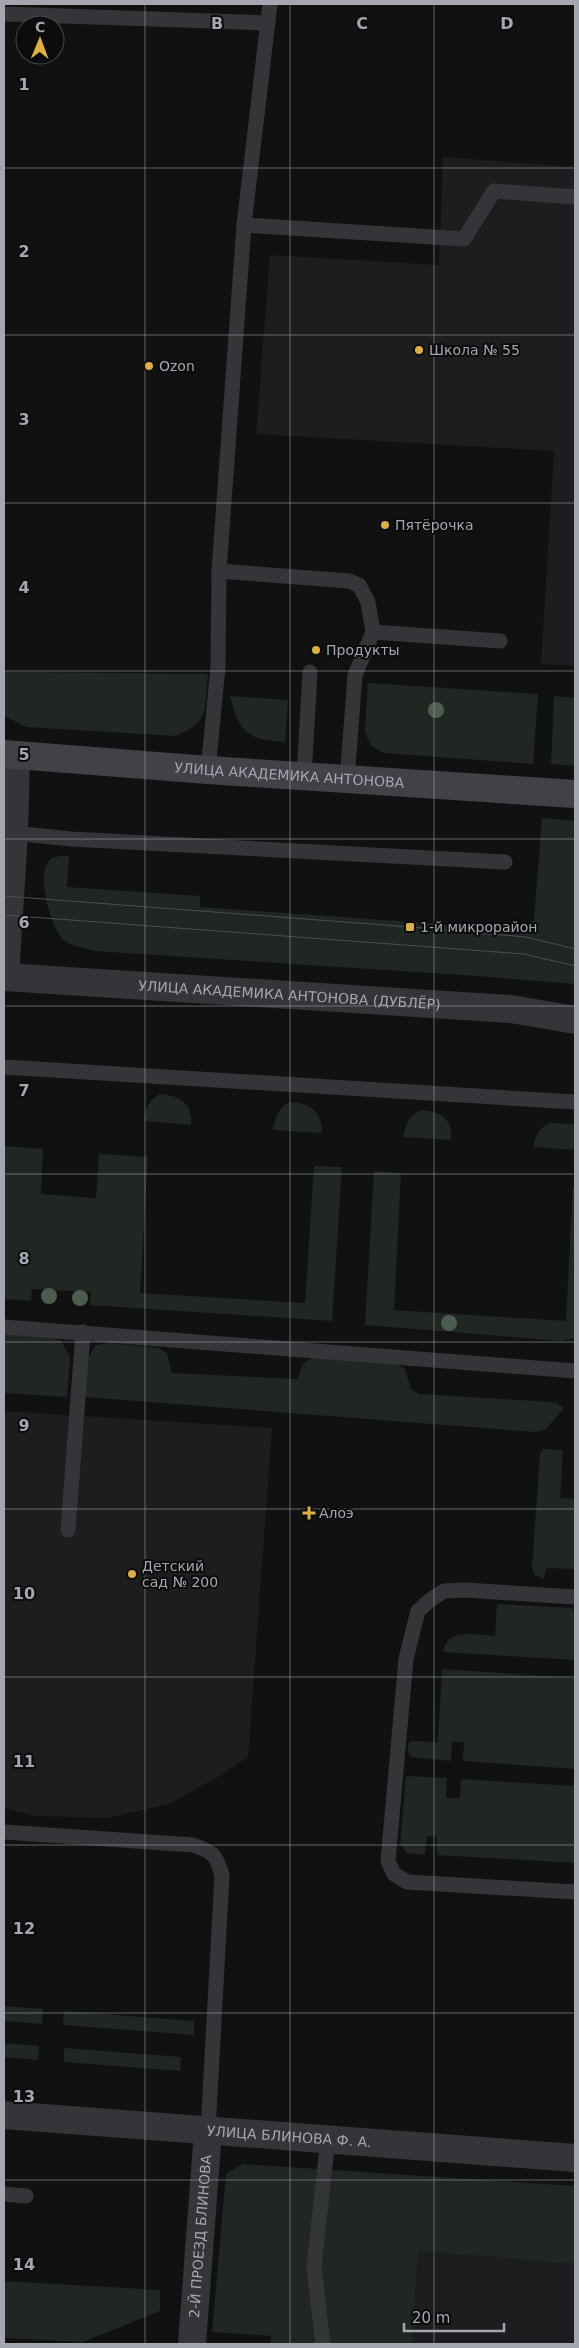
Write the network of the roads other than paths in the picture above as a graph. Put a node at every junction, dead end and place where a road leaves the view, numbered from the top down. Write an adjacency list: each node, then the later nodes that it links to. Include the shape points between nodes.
1 (270, 4): 3 (lane)
2 (4, 14): 3 (lane)
3 (268, 24): 5 (lane)
4 (575, 197): 5 (lane, via 494,191 464,239)
5 (244, 225): 6 (lane)
6 (219, 571): 7 (lane, via 349,581 359,586 368,602); 11 (lane, via 218,667)
7 (373, 632): 8 (lane); 13 (lane, via 355,675)
8 (500, 641)
9 (310, 672): 12 (lane)
10 (10, 754): 11 (main road, УЛИЦА АКАДЕМИКА АНТОНОВА); 15 (street)
11 (208, 770): 12 (main road, УЛИЦА АКАДЕМИКА АНТОНОВА)
12 (304, 777): 13 (main road, УЛИЦА АКАДЕМИКА АНТОНОВА)
13 (347, 780): 14 (main road, УЛИЦА АКАДЕМИКА АНТОНОВА)
14 (575, 794)
15 (14, 833): 16 (lane, via 71,839); 17 (street)
16 (506, 862)
17 (4, 977): 18 (street, УЛИЦА АКАДЕМИКА АНТОНОВА (ДУБЛЁР), via 511,1009)
18 (575, 1020)
19 (4, 1067): 20 (lane)
20 (575, 1102)
21 (4, 1327): 22 (lane)
22 (83, 1332): 23 (lane); 24 (lane)
23 (575, 1371)
24 (68, 1530)
25 (575, 1597): 27 (lane, via 444,1592 418,1611 406,1659 388,1861 394,1874 407,1882)
26 (4, 1832): 29 (lane, via 193,1844 212,1852 219,1862 222,1875)
27 (575, 1892)
28 (4, 2115): 29 (street, УЛИЦА БЛИНОВА Ф. А.)
29 (208, 2130): 30 (street, УЛИЦА БЛИНОВА Ф. А.); 34 (street, 2-Й ПРОЕЗД БЛИНОВА)
30 (328, 2138): 31 (street, УЛИЦА БЛИНОВА Ф. А.); 35 (lane, via 314,2268)
31 (575, 2158)
32 (4, 2194): 33 (lane)
33 (26, 2196)
34 (192, 2344)
35 (324, 2344)

